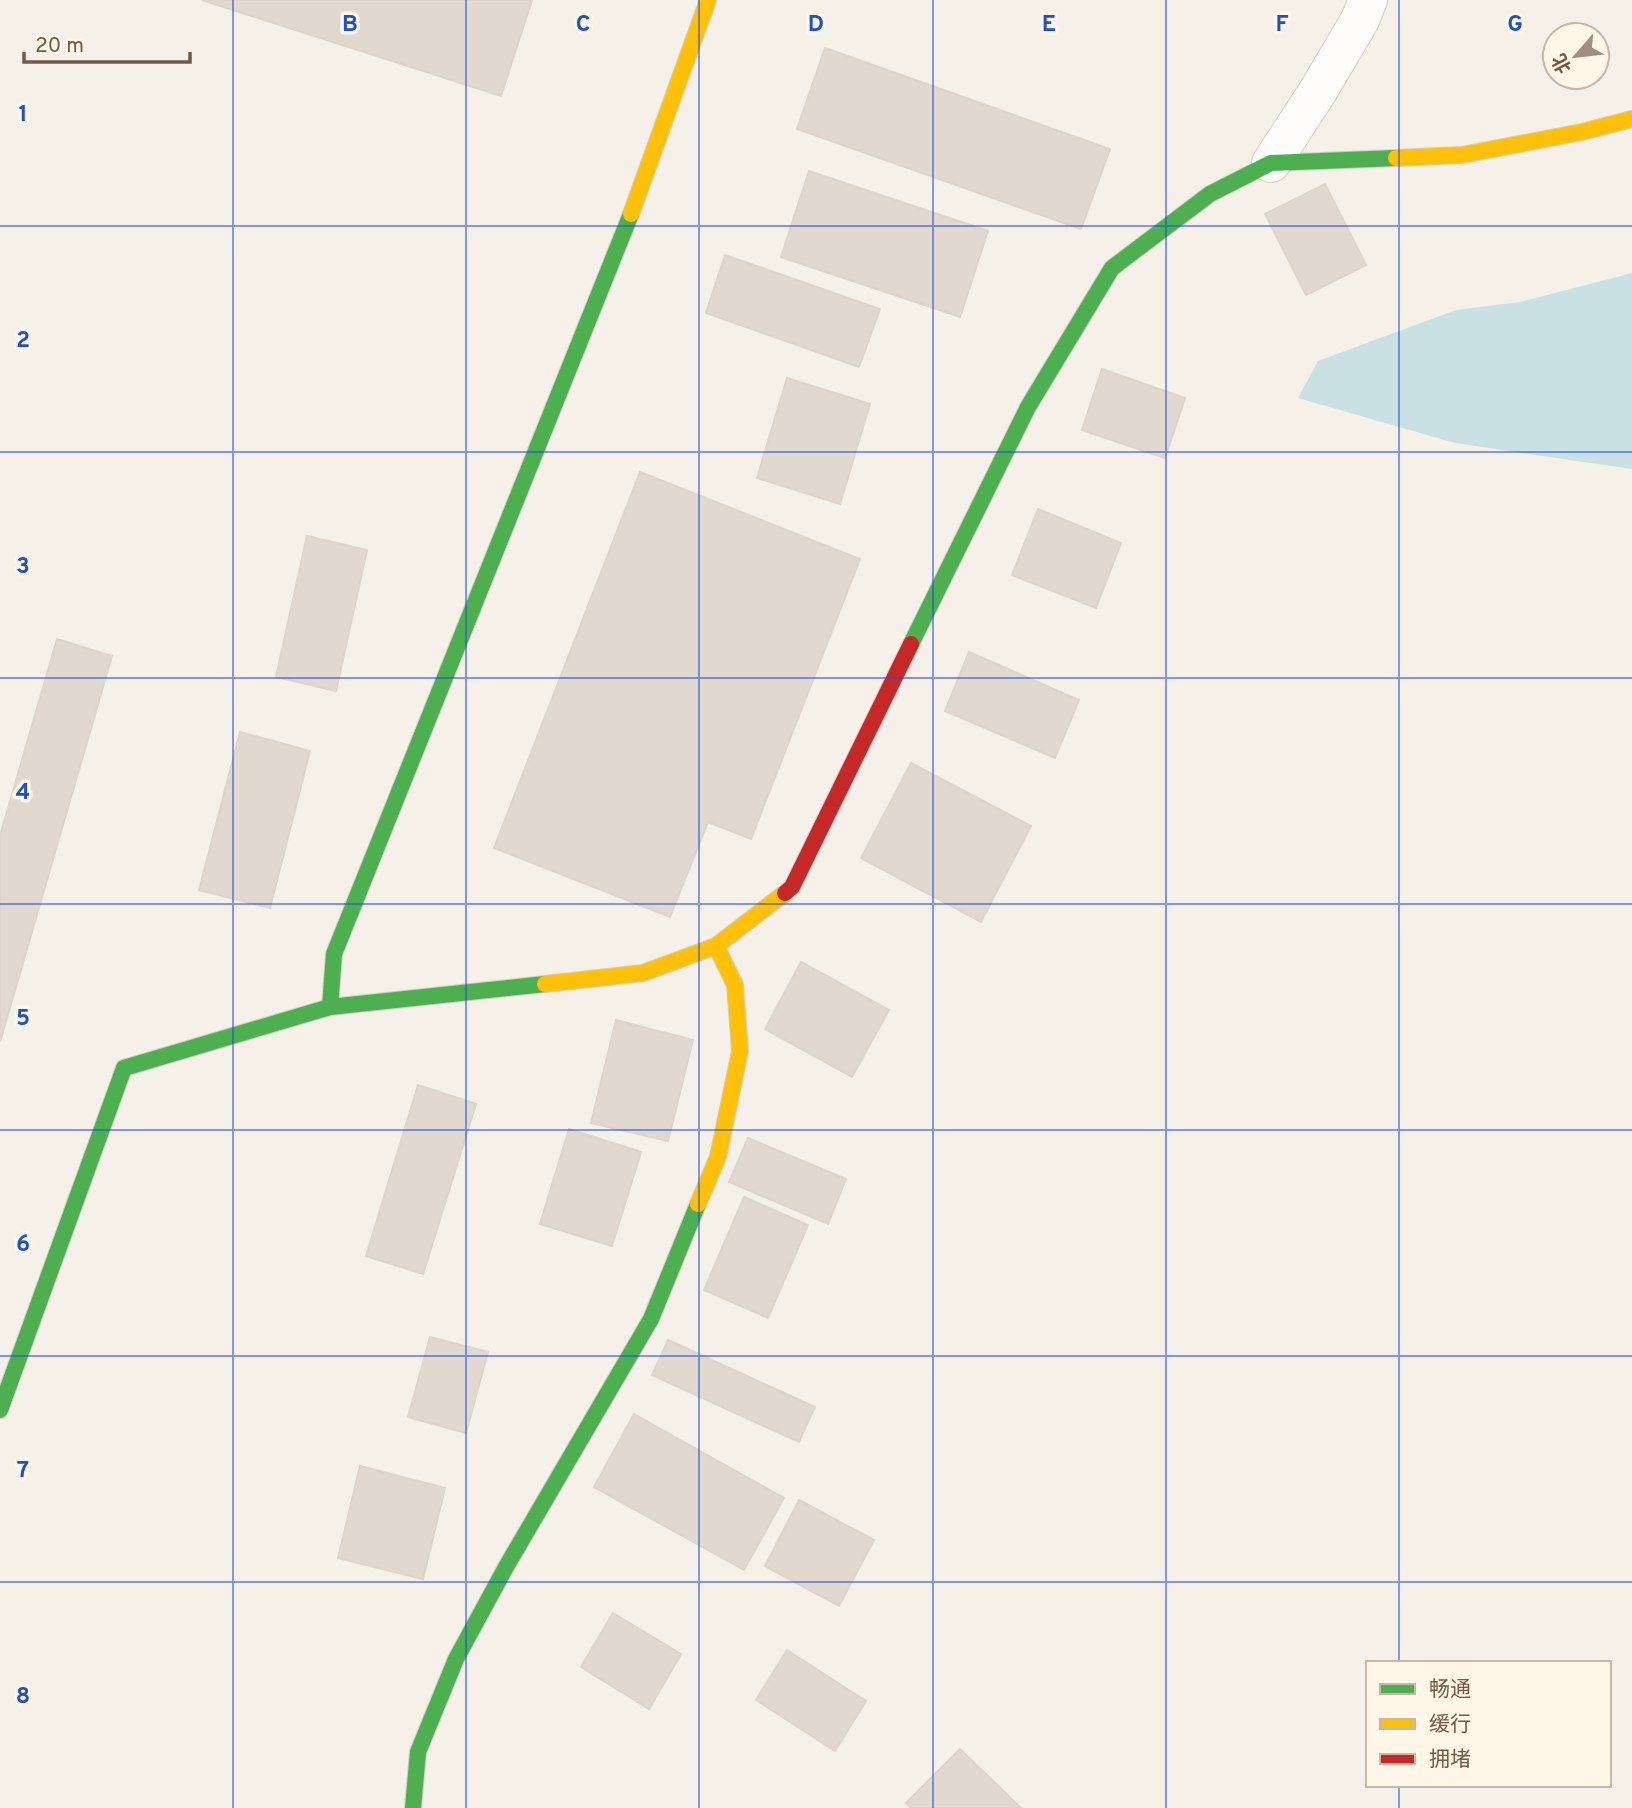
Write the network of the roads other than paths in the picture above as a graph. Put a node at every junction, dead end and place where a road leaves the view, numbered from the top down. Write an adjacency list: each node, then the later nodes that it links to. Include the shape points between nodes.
1 (708, 0): 6 (street, via 637,199 334,954)
2 (1368, 0): 4 (street, via 1318,91)
3 (1632, 119): 4 (street, via 1462,155)
4 (1271, 163): 5 (street, via 1210,194 1112,268 1028,407 792,887)
5 (716, 946): 6 (street, via 643,973); 9 (street, via 736,985 740,1051 718,1157 651,1319 456,1659 418,1752)
6 (330, 1007): 7 (street, via 124,1068)
7 (7, 1367): 8 (street)
8 (0, 1410)
9 (413, 1808)

